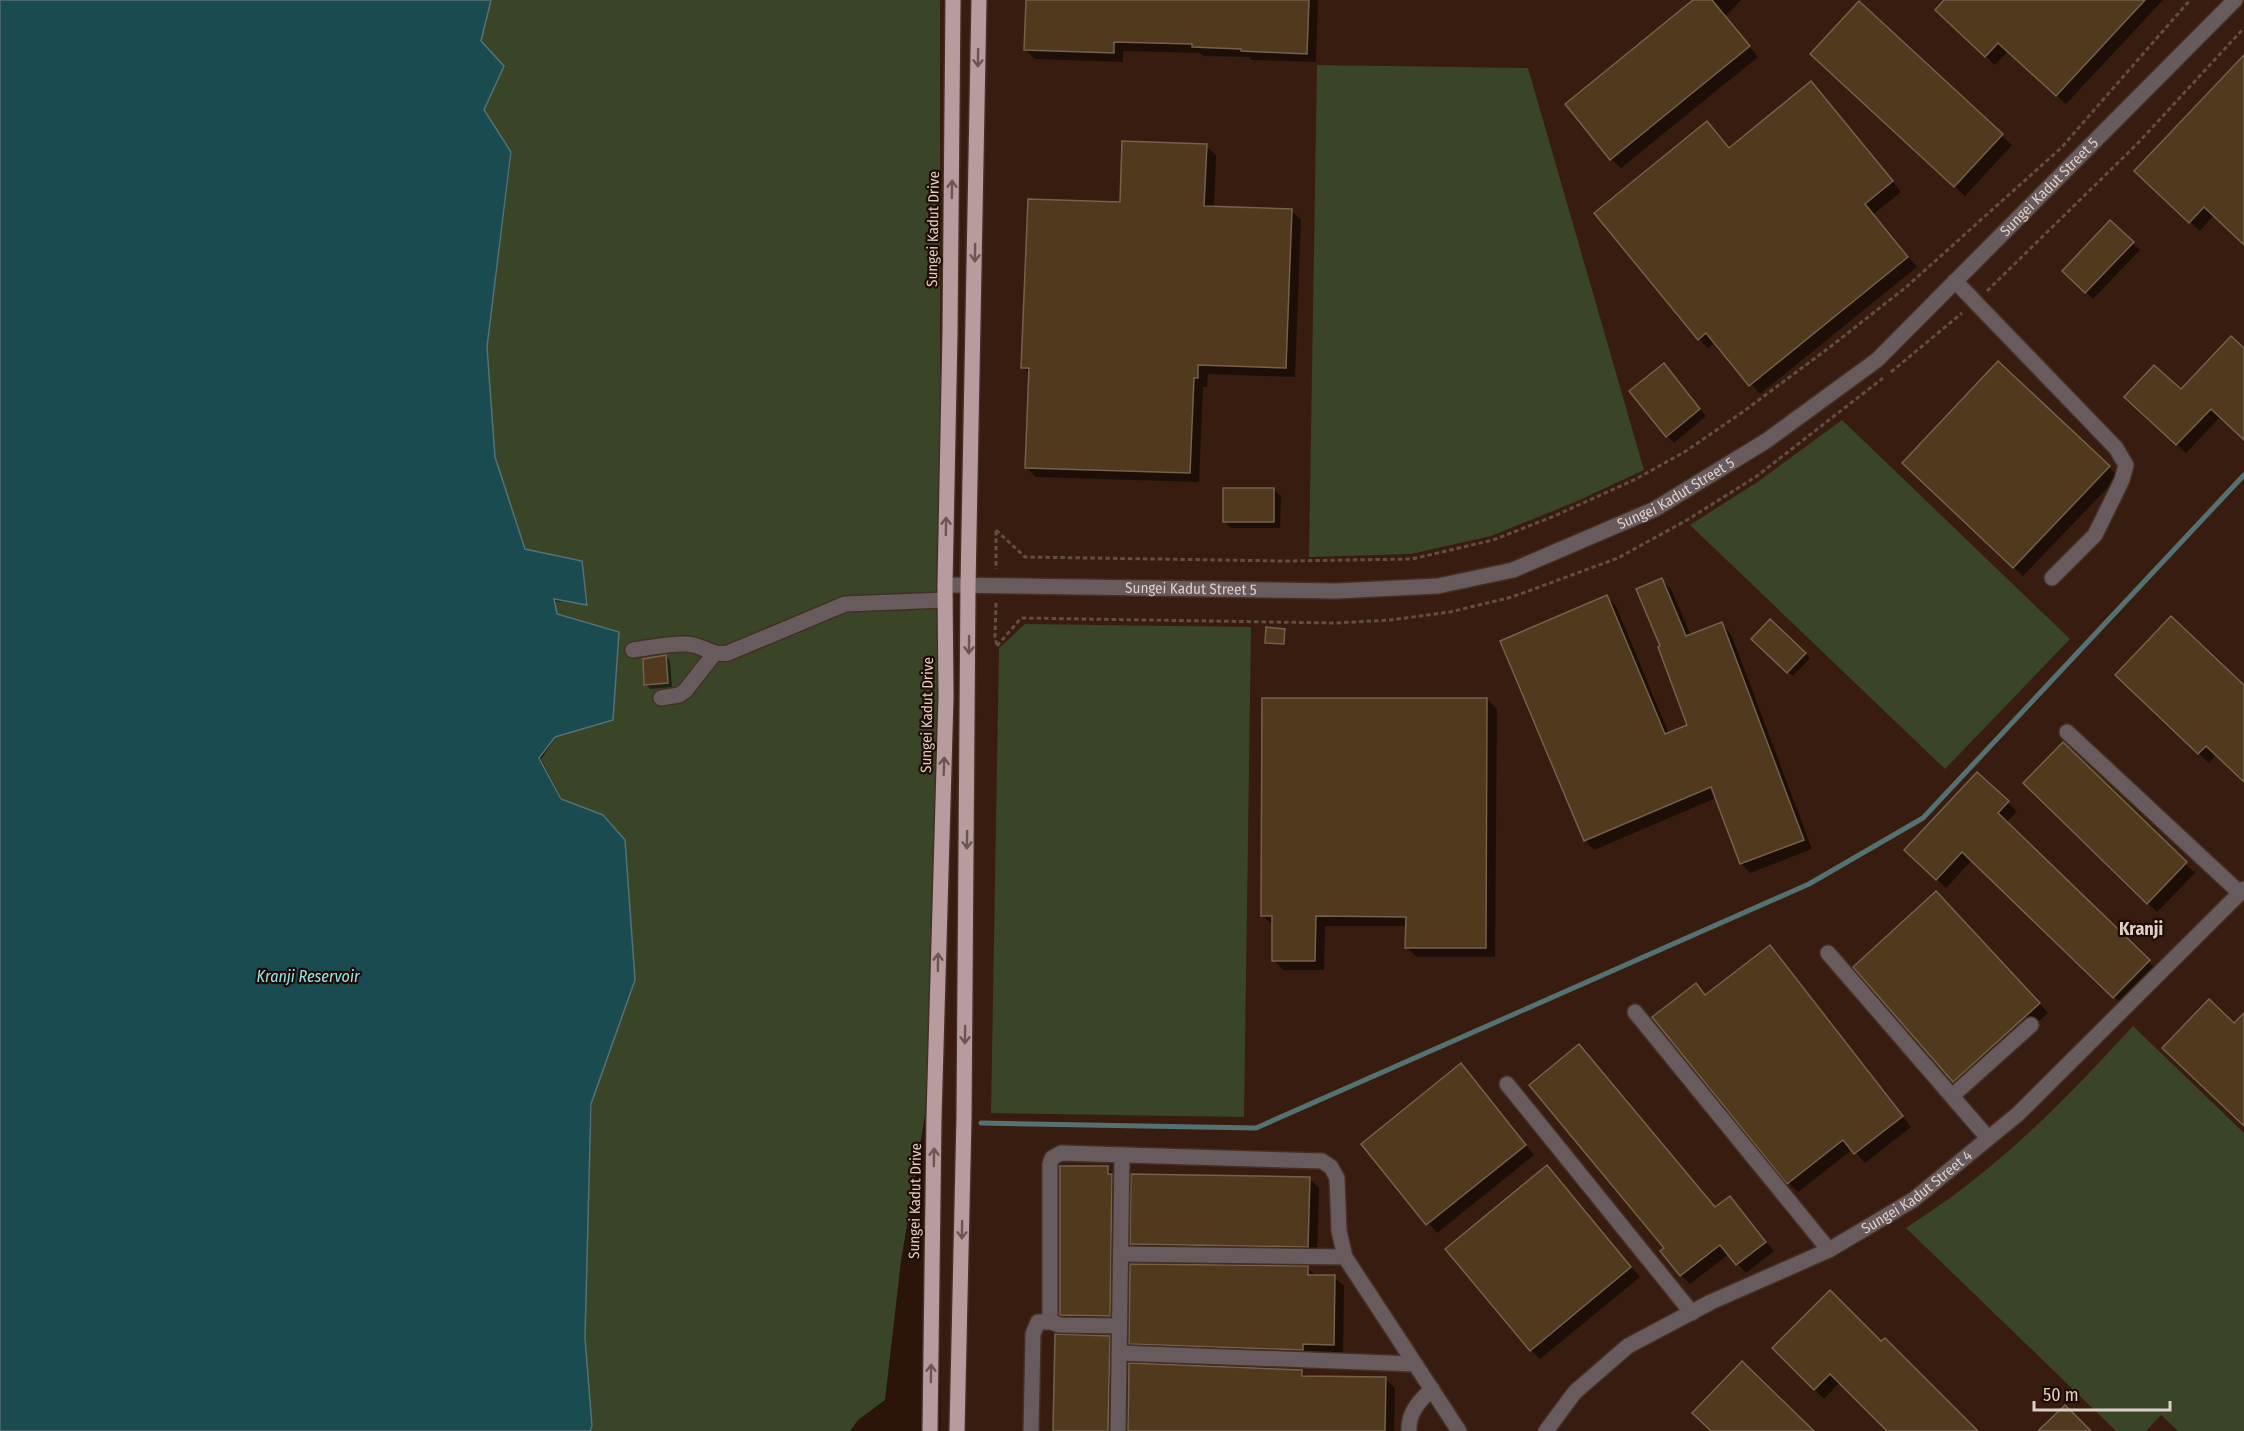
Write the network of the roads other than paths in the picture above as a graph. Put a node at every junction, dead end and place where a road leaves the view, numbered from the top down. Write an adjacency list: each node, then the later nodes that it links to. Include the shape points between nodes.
1 (953, 0): 7 (main road, Sungei Kadut Drive, one-way to 1)
2 (979, 0): 6 (main road, one-way to 6)
3 (2235, 0): 4 (street, Sungei Kadut Street 5)
4 (1955, 281): 5 (street, via 2116,448 2126,465 2095,535); 6 (street, Sungei Kadut Street 5, via 1877,360 1766,441 1655,509 1513,570 1438,586 1336,591)
5 (2052, 578)
6 (969, 586): 7 (street, Sungei Kadut Street 5); 30 (main road, one-way to 30)
7 (945, 593): 9 (street, Sungei Kadut Street 5, via 845,604 728,653); 29 (main road, Sungei Kadut Drive, one-way to 7)
8 (633, 650): 9 (street, via 685,644 701,646)
9 (714, 654): 10 (street, via 684,691)
10 (661, 698)
11 (2067, 732): 12 (street)
12 (2242, 891): 18 (street, Sungei Kadut Street 4, via 2018,1114)
13 (1828, 953): 17 (street)
14 (1635, 1012): 20 (street)
15 (2031, 1025): 17 (street)
16 (1507, 1084): 23 (street)
17 (1952, 1096): 18 (street)
18 (1988, 1138): 20 (street, Sungei Kadut Street 4, via 1913,1200)
19 (1122, 1155): 21 (street); 22 (street, via 1322,1161 1336,1178 1339,1231); 24 (street, via 1061,1153 1052,1158)
20 (1829, 1250): 23 (street, Sungei Kadut Street 4)
21 (1121, 1254): 22 (street); 25 (street)
22 (1345, 1257): 27 (street)
23 (1692, 1313): 35 (street, Sungei Kadut Street 4, via 1628,1346 1575,1392)
24 (1052, 1322): 25 (street); 31 (street, via 1038,1322 1034,1334)
25 (1119, 1326): 26 (street)
26 (1119, 1353): 27 (street); 32 (street)
27 (1415, 1364): 28 (street)
28 (1432, 1389): 33 (street, via 1413,1409); 34 (street)
29 (930, 1431)
30 (957, 1431)
31 (1031, 1431)
32 (1118, 1431)
33 (1409, 1431)
34 (1459, 1431)
35 (1546, 1431)

